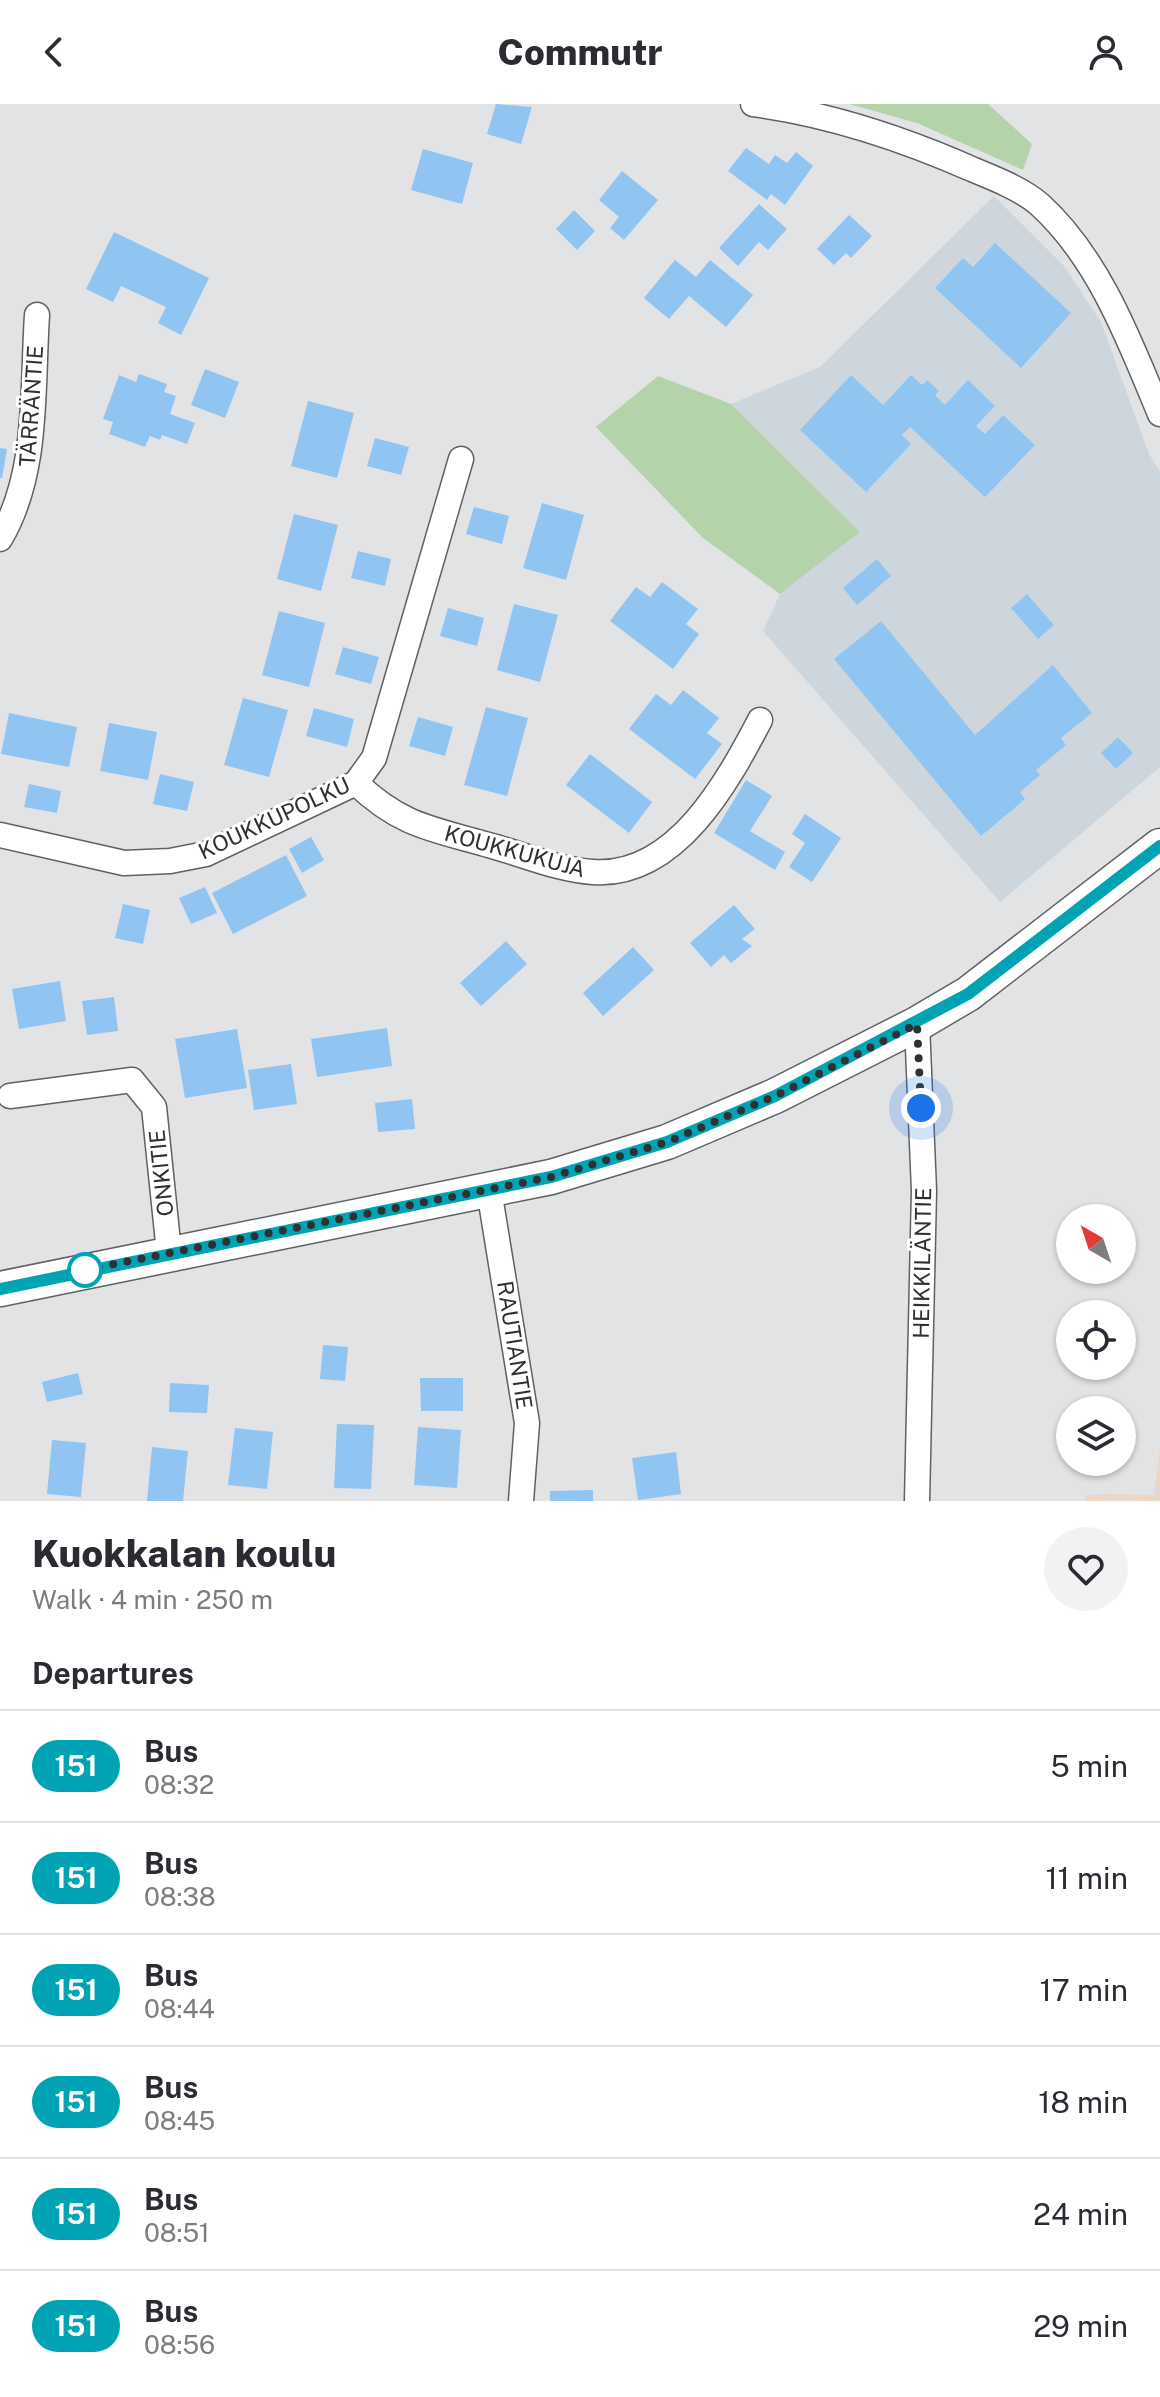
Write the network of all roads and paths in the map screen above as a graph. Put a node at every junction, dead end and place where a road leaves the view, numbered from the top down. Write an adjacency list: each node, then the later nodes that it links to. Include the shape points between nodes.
1 (753, 104): 3 (street, via 911,142 1005,183 1038,204 1071,241 1109,298)
2 (37, 315): 5 (street, TÄRRÄNTIE, via 27,474)
3 (1160, 414)
4 (461, 459): 7 (street, KOUKKUPOLKU, via 374,758)
5 (0, 539)
6 (760, 720): 7 (street, KOUKKUKUJA, via 700,820 668,847 631,866 595,872 412,824 381,807)
7 (356, 783): 8 (street, KOUKKUPOLKU, via 206,854 170,861 124,863)
8 (0, 835)
9 (1160, 846): 10 (street, via 968,994)
10 (917, 1024): 12 (street, via 775,1096 667,1142); 16 (street, HEIKKILÄNTIE, via 924,1191)
11 (10, 1096): 13 (street, ONKITIE, via 132,1080 154,1107)
12 (489, 1190): 13 (street); 15 (street, RAUTIANTIE, via 527,1423)
13 (169, 1252): 14 (street)
14 (0, 1289)
15 (521, 1501)
16 (917, 1501)

